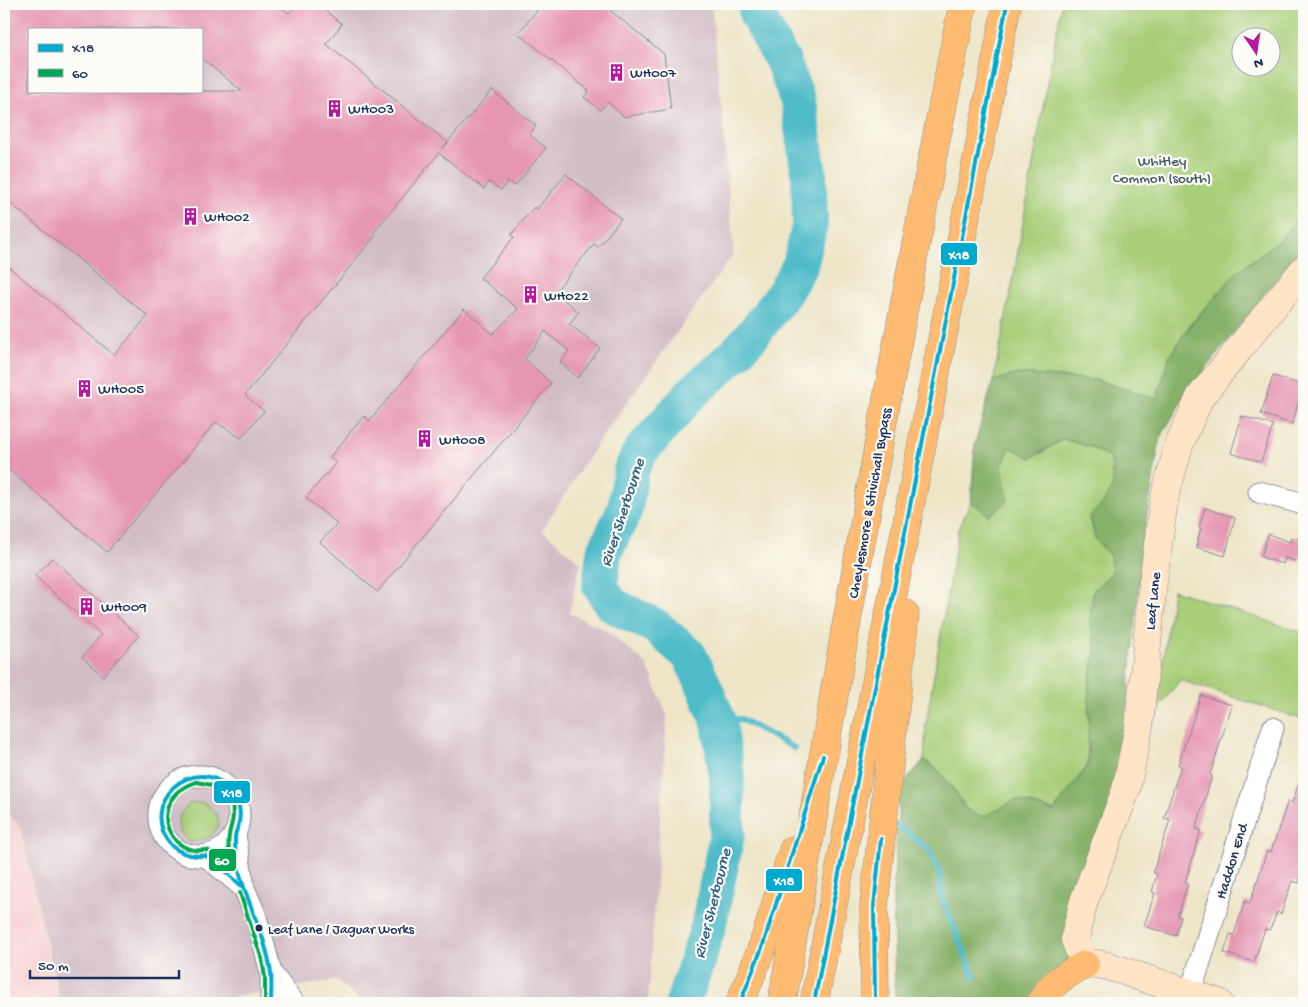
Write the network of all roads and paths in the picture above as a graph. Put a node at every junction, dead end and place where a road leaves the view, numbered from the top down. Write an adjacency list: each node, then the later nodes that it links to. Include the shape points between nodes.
1 (963, 4): 8 (highway, Cheylesmore & Stivichall Bypass)
2 (1007, 4): 4 (highway)
3 (1304, 269): 12 (street, Leaf Lane, via 1200,397 1179,446 1164,500 1139,726 1126,790 1077,928 1076,940)
4 (924, 429): 19 (highway); 20 (highway, via 874,906)
5 (1259, 492): 6 (street)
6 (1302, 499)
7 (1273, 728): 14 (street, Haddon End)
8 (823, 756): 17 (highway, via 763,945); 18 (highway, Cheylesmore & Stivichall Bypass)
9 (235, 835): 10 (street, via 220,851); 10 (street, via 240,822 239,808 235,796 225,785 212,778 198,776 177,783 166,793 161,804 160,827 177,850 191,856); 11 (street)
10 (206, 856): 11 (street)
11 (244, 888): 13 (street)
12 (1085, 965): 14 (street, via 1108,966); 21 (highway, via 1054,983)
13 (271, 973): 15 (street); 16 (street)
14 (1190, 994): 22 (street)
15 (271, 1003)
16 (294, 1003)
17 (740, 1003)
18 (782, 1003)
19 (814, 1003)
20 (875, 1003)
21 (1040, 1003)
22 (1219, 1003)

